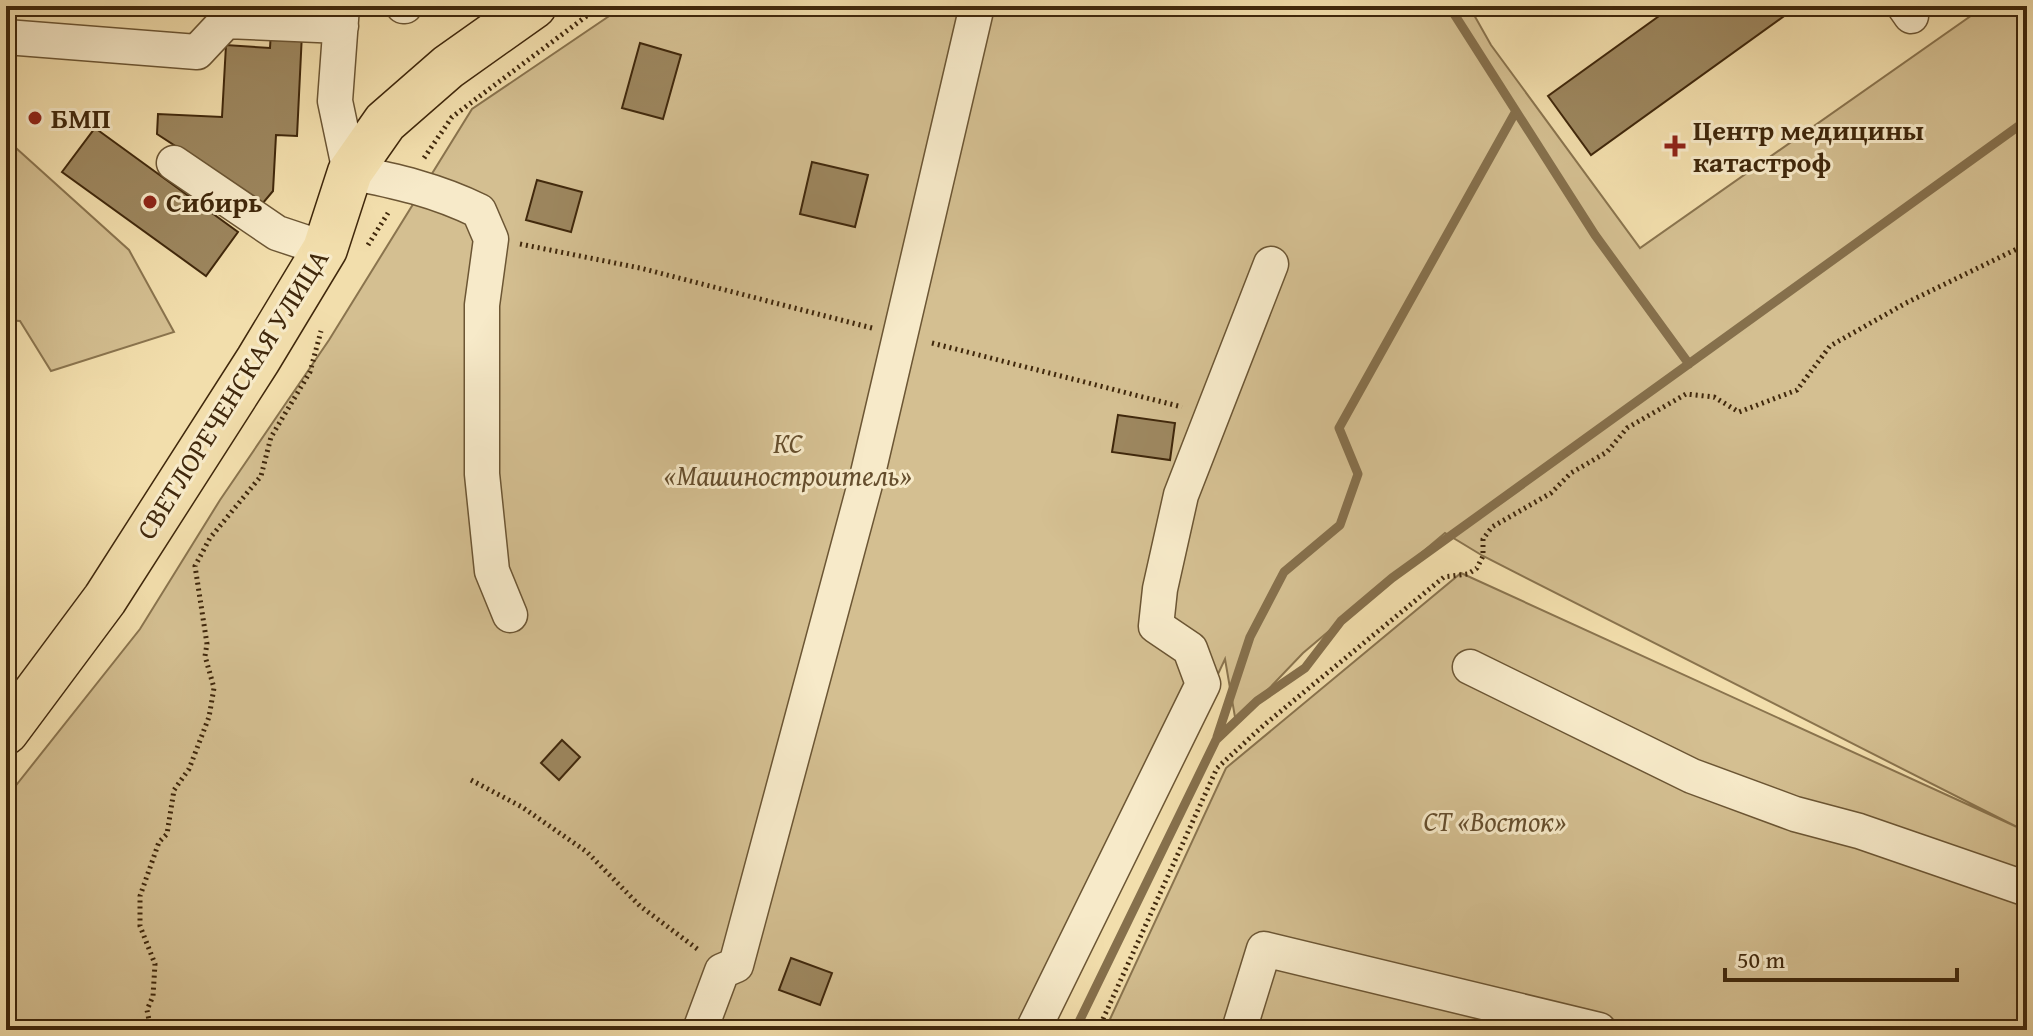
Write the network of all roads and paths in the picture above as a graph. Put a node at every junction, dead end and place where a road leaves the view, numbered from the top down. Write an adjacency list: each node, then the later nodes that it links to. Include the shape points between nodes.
1 (202, 6): 7 (street)
2 (534, 6): 9 (main road, СВЕТЛОРЕЧЕНСКАЯ УЛИЦА, via 448,67 385,122)
3 (600, 6): 10 (path, via 452,117 428,148)
4 (977, 6): 16 (street)
5 (341, 16): 7 (street, via 226,21); 9 (street, via 335,101)
6 (6, 37): 7 (street)
7 (197, 52)
8 (174, 163): 13 (street, via 277,233)
9 (350, 172): 10 (street); 13 (main road, СВЕТЛОРЕЧЕНСКАЯ УЛИЦА)
10 (412, 184): 11 (street, via 479,211); 13 (path, via 381,222)
11 (491, 239): 16 (path, via 640,268); 18 (street, via 482,305 482,474 492,571)
12 (2027, 244): 27 (path, via 1830,346 1797,390 1739,412 1714,397 1686,394 1627,428 1607,452 1492,527 1483,539 1477,568 1444,577 1217,768)
13 (343, 252): 20 (main road, СВЕТЛОРЕЧЕНСКАЯ УЛИЦА, via 258,360 105,599)
14 (1271, 264): 17 (street)
15 (323, 327): 24 (path, via 310,372 271,437 261,476 210,538 195,566 214,688 201,741 174,790 167,834 159,842 140,896 140,926 155,964 147,1010)
16 (898, 335): 17 (path); 23 (street, via 868,473 736,965)
17 (1213, 415): 26 (street, via 1181,495 1156,626 1190,649 1203,684)
18 (510, 615)
19 (1470, 667): 22 (street, via 1692,776)
20 (6, 732)
21 (471, 780): 23 (path, via 587,852 640,906)
22 (2027, 889)
23 (722, 971): 25 (street)
24 (151, 1030)
25 (700, 1030)
26 (1033, 1030)
27 (1098, 1030)
28 (1239, 1030): 29 (street, via 1264,949)
29 (1599, 1030)

